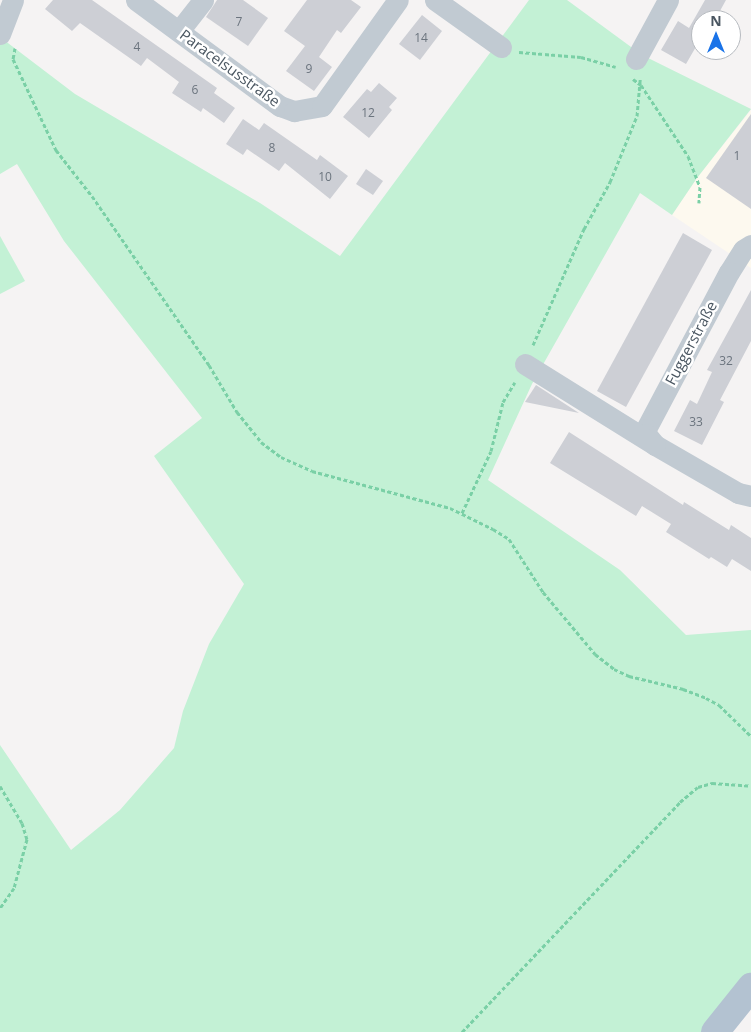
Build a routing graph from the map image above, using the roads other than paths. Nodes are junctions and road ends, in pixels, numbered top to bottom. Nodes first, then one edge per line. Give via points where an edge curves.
1 (13, 0) edge
2 (136, 0) edge
3 (203, 0) edge
4 (398, 0) edge
5 (435, 0) edge
6 (668, 0) edge
7 (179, 31) junction
8 (0, 34) edge
9 (501, 47) road end
10 (628, 68) road end
11 (751, 245) edge
12 (526, 364) road end
13 (654, 445) junction
14 (751, 496) edge
15 (751, 987) edge
16 (715, 1032) edge

1 - 8 street
2 - 7 street, Paracelsusstraße
3 - 7 street
4 - 7 street, Paracelsusstraße via 322,106 308,110 294,111 280,106
5 - 9 street
6 - 10 street
11 - 13 street, Fuggerstraße via 743,250 732,267 648,423 646,434
12 - 13 street
13 - 14 street via 738,493
15 - 16 main road

